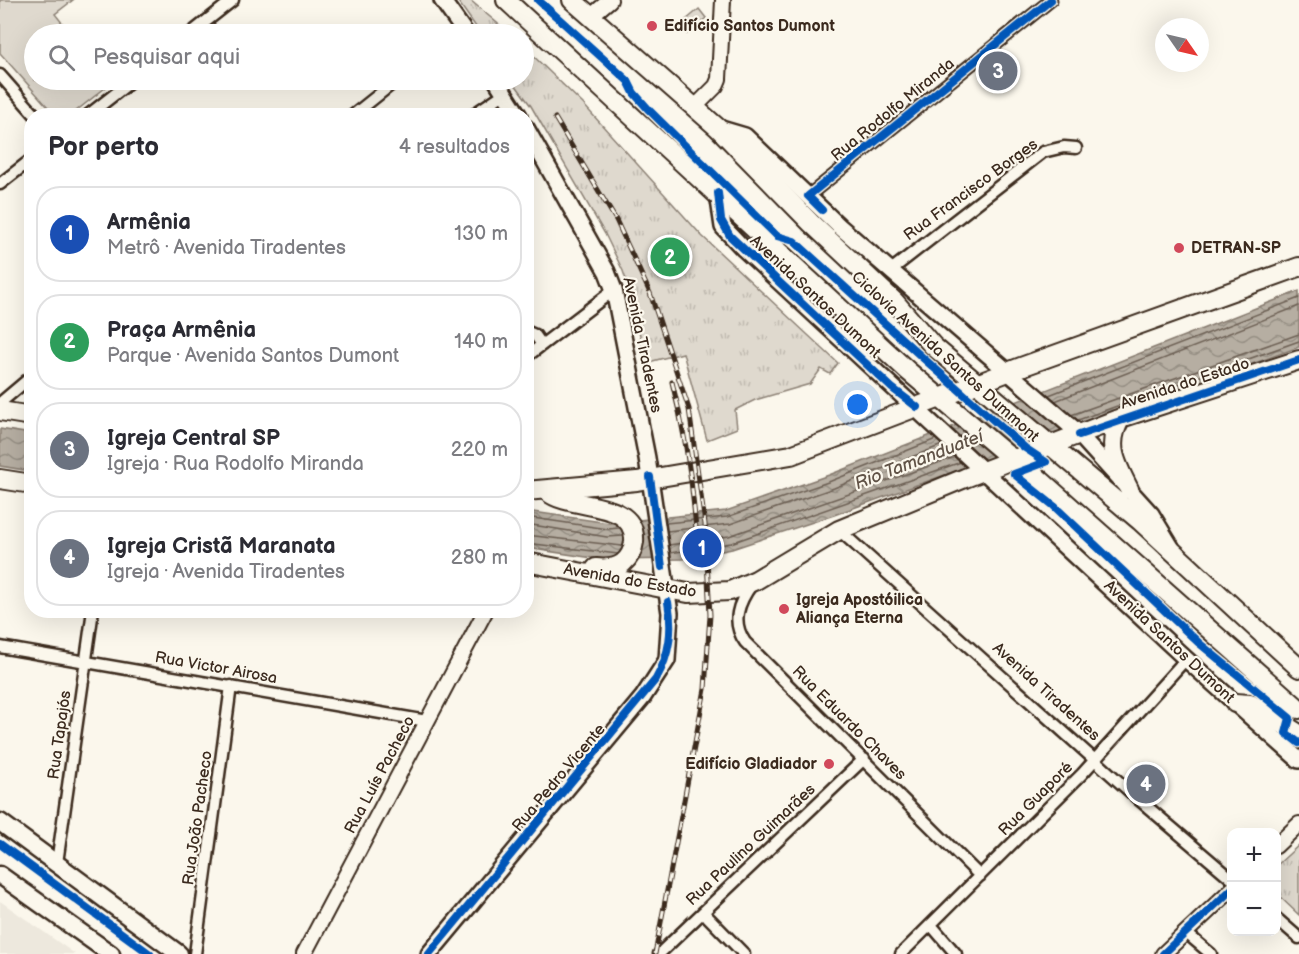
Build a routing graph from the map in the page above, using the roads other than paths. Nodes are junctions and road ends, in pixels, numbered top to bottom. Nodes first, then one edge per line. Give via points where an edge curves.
1 (233, 0) edge
2 (442, 0) edge
3 (505, 0) edge
4 (572, 0) edge
5 (610, 0) edge
6 (723, 0) edge
7 (1051, 0) edge
8 (591, 16) junction
9 (203, 24) edge
10 (456, 24) edge
11 (531, 24) edge
12 (534, 26) edge
13 (0, 75) edge
14 (120, 90) edge
15 (384, 90) edge
16 (503, 90) edge
17 (505, 93) junction
18 (695, 107) junction
19 (29, 108) edge
20 (97, 108) edge
21 (362, 108) edge
22 (483, 108) edge
23 (514, 108) edge
24 (717, 128) junction
25 (534, 142) edge
26 (1076, 148) dead end
27 (24, 165) edge
28 (0, 184) edge
29 (718, 193) junction
30 (808, 196) junction
31 (1299, 267) edge
32 (891, 270) junction
33 (614, 290) junction
34 (534, 335) edge
35 (542, 345) junction
36 (534, 351) edge
37 (1299, 360) edge
38 (1010, 371) junction
39 (24, 383) edge
40 (977, 384) junction
41 (942, 397) junction
42 (0, 403) edge
43 (917, 407) junction
44 (0, 411) edge
45 (24, 415) edge
46 (1121, 418) junction
47 (1077, 432) junction
48 (1050, 442) junction
49 (1009, 457) junction
50 (981, 467) junction
51 (650, 477) junction
52 (0, 479) edge
53 (24, 483) edge
54 (1129, 489) junction
55 (534, 490) edge
56 (547, 491) junction
57 (839, 530) junction
58 (1172, 549) junction
59 (534, 564) edge
60 (574, 571) junction
61 (756, 580) junction
62 (666, 589) junction
63 (92, 618) edge
64 (482, 618) edge
65 (0, 647) edge
66 (1186, 659) junction
67 (85, 661) junction
68 (1299, 668) edge
69 (231, 686) junction
70 (1234, 703) junction
71 (1299, 709) edge
72 (427, 721) junction
73 (1299, 734) edge
74 (864, 759) junction
75 (1095, 760) junction
76 (1299, 760) edge
77 (0, 822) edge
78 (1299, 824) edge
79 (1281, 841) edge
80 (57, 863) junction
81 (0, 874) edge
82 (1227, 875) edge
83 (980, 876) junction
84 (1227, 894) edge
85 (703, 912) junction
86 (1281, 922) edge
87 (931, 925) junction
88 (1185, 932) junction
89 (1299, 938) edge
90 (111, 954) edge
91 (179, 954) edge
92 (195, 954) edge
93 (304, 954) edge
94 (429, 954) edge
95 (659, 954) edge
96 (744, 954) edge
97 (901, 954) edge
98 (956, 954) edge
99 (1163, 954) edge
100 (1211, 954) edge

1 - 9 street
2 - 10 main road
3 - 11 highway, Avenida Santos Dumont
4 - 8 highway
5 - 8 street
6 - 18 street via 719,79
7 - 30 street, Rua Rodolfo Miranda
8 - 18 highway
12 - 29 highway, Avenida Santos Dumont
13 - 19 street
14 - 20 street
15 - 21 street
16 - 17 main road
17 - 22 street
17 - 23 main road
18 - 24 highway
24 - 30 main road via 745,136
24 - 40 highway via 894,301 933,346
25 - 33 main road, Avenida Tiradentes via 608,272
26 - 32 street, Rua Francisco Borges via 1043,152
27 - 28 street
29 - 41 highway, Avenida Santos Dumont via 908,371
29 - 43 main road, Avenida Santos Dumont via 721,220 730,236
30 - 32 main road
31 - 38 highway
32 - 38 main road
33 - 35 street
33 - 51 main road, Avenida Tiradentes
34 - 35 street
35 - 36 street
37 - 46 highway, Avenida do Estado
38 - 40 highway
38 - 47 main road
39 - 42 street
40 - 41 highway
40 - 48 highway
41 - 43 highway
41 - 49 highway, Avenida Santos Dumont
43 - 50 main road, Avenida Santos Dumont
43 - 51 highway via 791,454
44 - 45 highway
46 - 47 highway, Avenida do Estado
46 - 54 highway via 1113,434 1112,451
47 - 48 highway, Avenida do Estado
47 - 54 main road
48 - 49 highway, Avenida do Estado
48 - 58 highway
49 - 50 highway, Avenida do Estado
49 - 71 highway, Avenida Santos Dumont via 1028,469
50 - 57 highway, Avenida do Estado
50 - 66 main road, Avenida Santos Dumont
51 - 56 highway
51 - 62 main road, Avenida Tiradentes
52 - 53 highway
54 - 58 main road via 1159,524
55 - 56 highway
56 - 60 highway via 556,499 612,511 630,525 634,540 627,559 609,569 580,567
57 - 61 highway, Avenida do Estado
57 - 75 street, Avenida Tiradentes
58 - 68 highway
59 - 60 highway, Avenida do Estado
60 - 62 highway, Avenida do Estado
61 - 62 highway, Avenida do Estado via 717,594
61 - 74 street, Rua Eduardo Chaves via 737,615 739,634
62 - 94 main road, Rua Pedro Vicente via 669,648 656,679
63 - 67 street, Rua Tapajós
64 - 72 street, Rua Luís Pacheco
65 - 67 street, Rua Victor Airosa
66 - 70 main road, Avenida Santos Dumont
66 - 75 street, Rua Guaporé
67 - 69 street, Rua Victor Airosa
67 - 80 street, Rua Tapajós
69 - 72 street, Rua Victor Airosa
69 - 92 street, Rua João Pacheco
70 - 73 highway via 1250,704
70 - 76 main road, Avenida Santos Dumont
72 - 93 street, Rua Luís Pacheco
74 - 83 street, Rua Eduardo Chaves
74 - 85 street, Rua Paulino Guimarães
75 - 82 street, Avenida Tiradentes
75 - 83 street, Rua Guaporé
77 - 80 main road
78 - 79 street
80 - 91 main road
81 - 90 main road
83 - 87 street, Rua Guaporé
84 - 88 street
85 - 95 street, Rua Paulino Guimarães
85 - 96 street
86 - 89 street
87 - 97 street, Rua Guaporé
87 - 98 street
88 - 99 street
88 - 100 street

